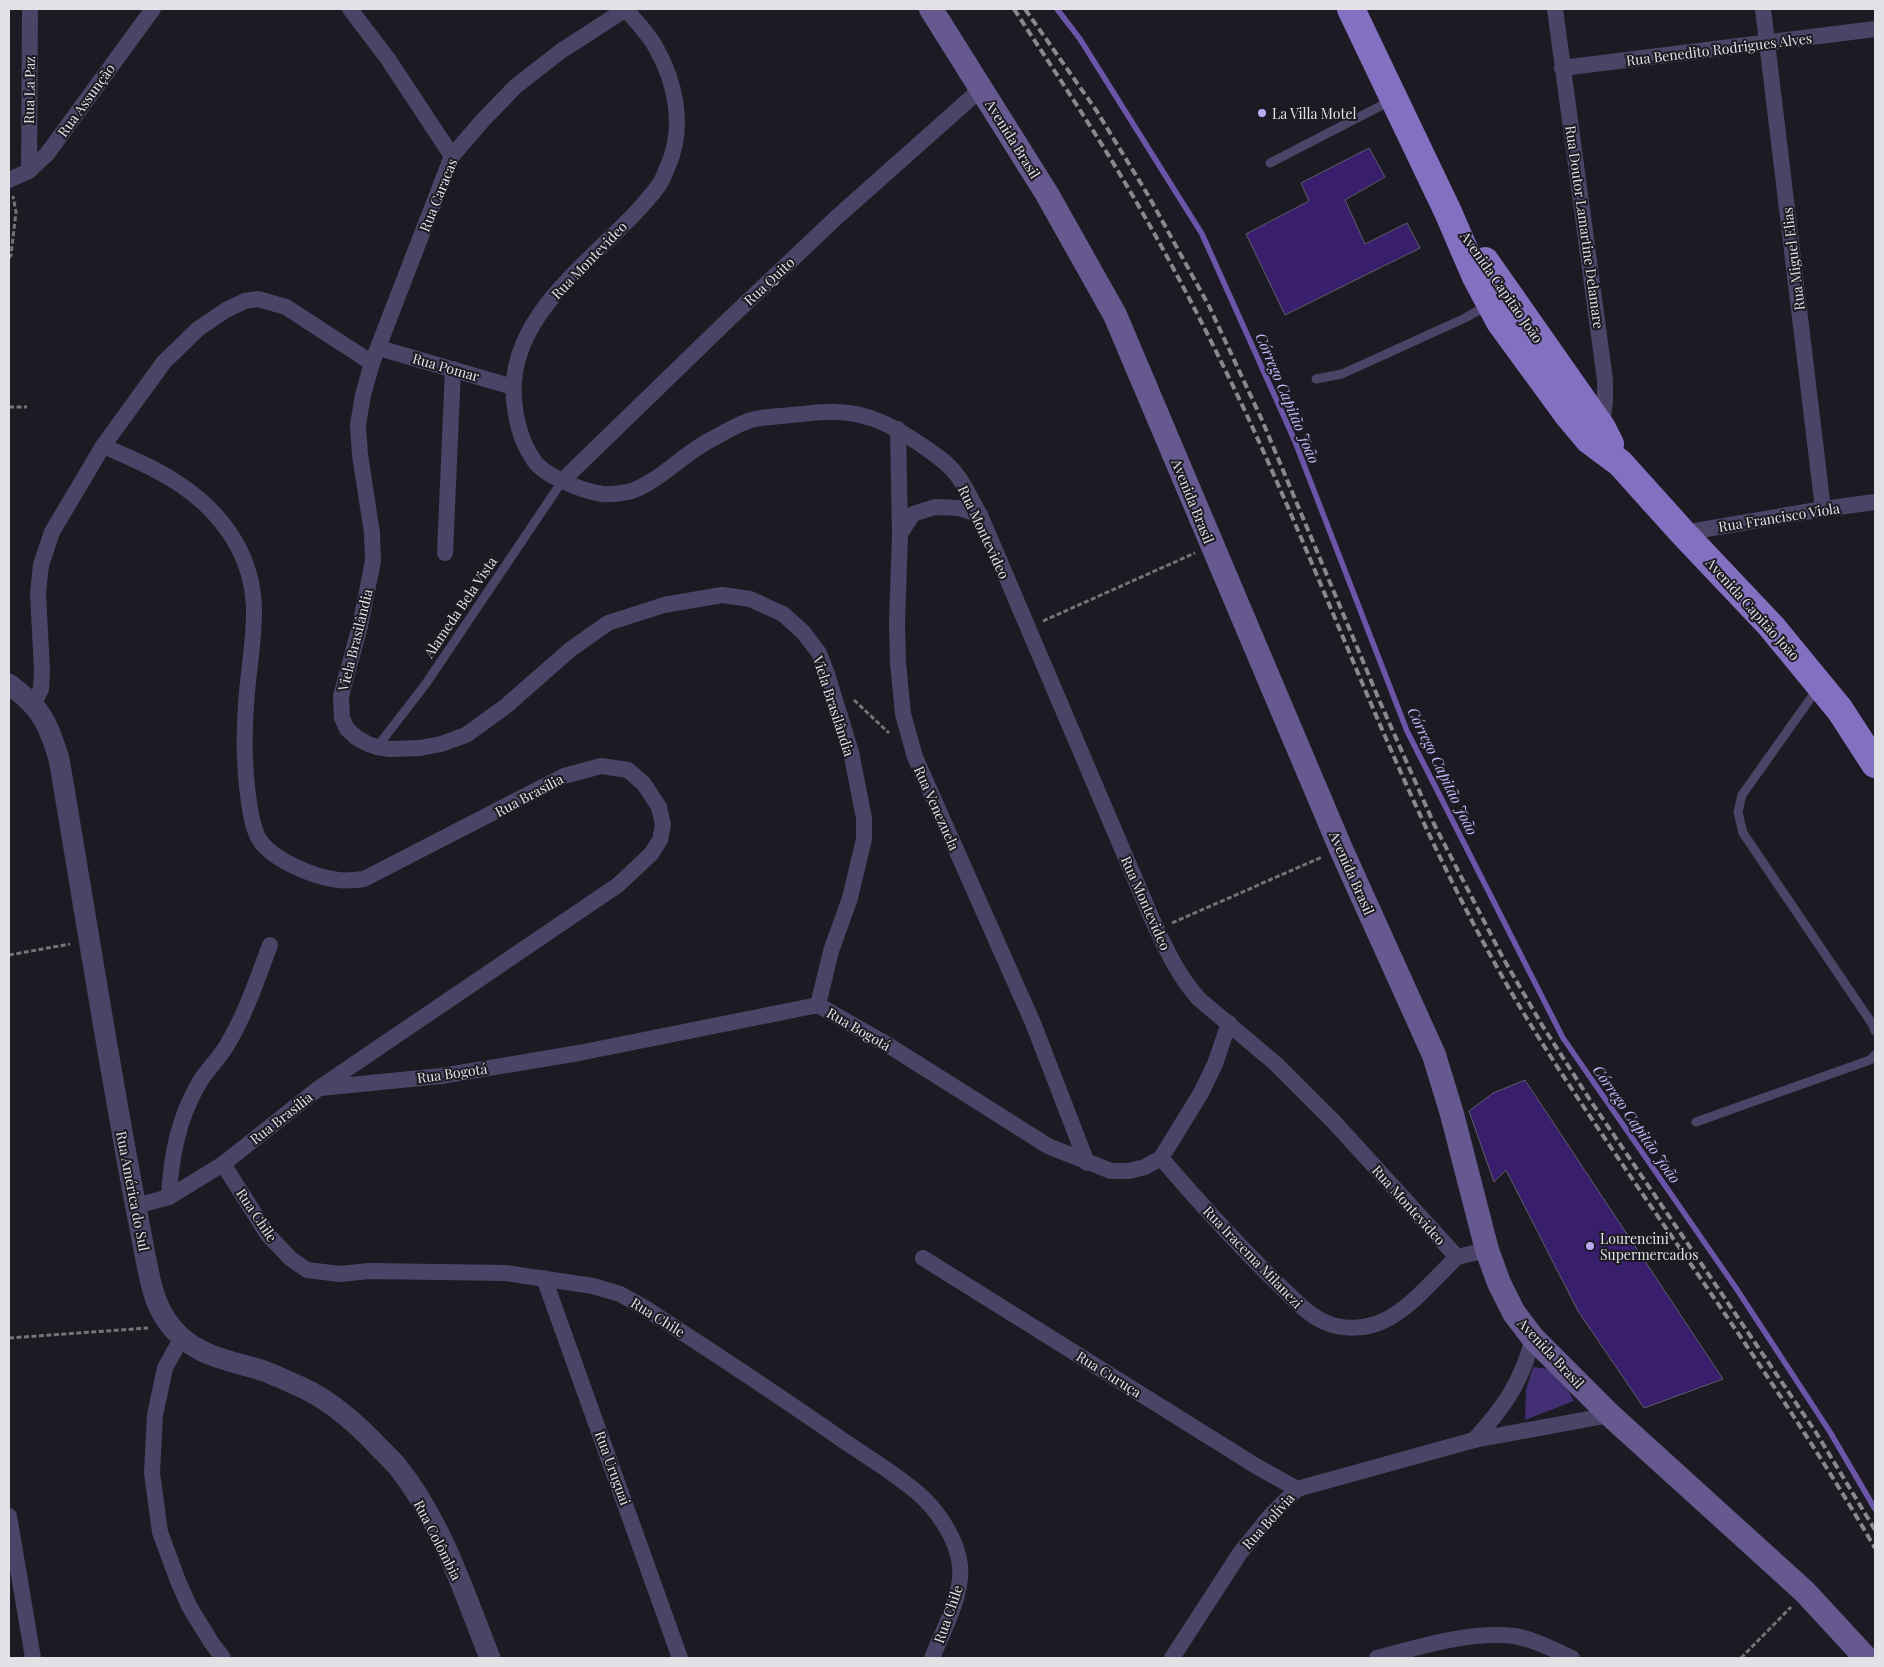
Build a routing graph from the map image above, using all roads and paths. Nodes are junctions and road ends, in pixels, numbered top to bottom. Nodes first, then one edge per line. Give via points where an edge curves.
1 (30, 9) edge
2 (153, 9) edge
3 (350, 9) edge
4 (626, 9) edge
5 (932, 9) edge
6 (1351, 9) edge
7 (1555, 9) edge
8 (1763, 9) edge
9 (1875, 29) edge
10 (1767, 44) junction
11 (1562, 68) junction
12 (981, 89) junction
13 (1394, 99) junction
14 (452, 156) junction
15 (1270, 163) dead end
16 (29, 171) junction
17 (10, 180) edge
18 (1448, 212) junction
19 (9, 258) edge
20 (1490, 303) junction
21 (375, 356) junction
22 (453, 369) junction
23 (1316, 379) dead end
24 (513, 387) junction
25 (9, 407) edge
26 (27, 407) dead end
27 (898, 429) junction
28 (1595, 434) junction
29 (103, 446) junction
30 (563, 480) junction
31 (1875, 502) edge
32 (1823, 509) junction
33 (980, 515) junction
34 (1683, 533) junction
35 (900, 534) junction
36 (1211, 545) junction
37 (445, 553) dead end
38 (1027, 629) junction
39 (9, 684) edge
40 (1819, 686) junction
41 (851, 696) dead end
42 (33, 705) junction
43 (377, 748) junction
44 (915, 758) junction
45 (1875, 764) edge
46 (1341, 849) junction
47 (1157, 929) junction
48 (61, 945) dead end
49 (270, 945) dead end
50 (9, 955) edge
51 (818, 1005) junction
52 (1229, 1024) junction
53 (1875, 1031) edge
54 (1875, 1055) edge
55 (319, 1088) junction
56 (1696, 1122) dead end
57 (1160, 1158) junction
58 (1087, 1163) junction
59 (223, 1164) junction
60 (169, 1197) junction
61 (136, 1206) junction
62 (1487, 1250) junction
63 (1457, 1257) junction
64 (923, 1258) dead end
65 (544, 1278) junction
66 (176, 1332) junction
67 (9, 1338) edge
68 (1533, 1338) junction
69 (1610, 1415) junction
70 (1474, 1440) junction
71 (1297, 1489) junction
72 (9, 1516) edge
73 (1805, 1592) junction
74 (33, 1658) edge
75 (223, 1658) edge
76 (490, 1658) edge
77 (680, 1658) edge
78 (932, 1658) edge
79 (1172, 1658) edge
80 (1377, 1658) edge
81 (1572, 1658) edge
82 (1741, 1658) edge
83 (1866, 1658) edge

1 - 16 street, Rua La Paz
2 - 16 street, Rua Assunção via 47,154
3 - 14 street via 388,59
4 - 14 street, Rua Caracas via 561,51 516,86
4 - 24 street, Rua Montevideo via 655,44 671,80 678,127 672,156 660,184 562,285 533,323 516,367
5 - 12 main road, Avenida Brasil
6 - 13 highway, Avenida Capitão João
7 - 11 street, Rua Doutor Lamartine Delamare
8 - 10 street, Rua Miguel Elias
9 - 10 street, Rua Benedito Rodrigues Alves
10 - 11 street, Rua Benedito Rodrigues Alves
10 - 32 street, Rua Miguel Elias
11 - 28 street, Rua Doutor Lamartine Delamare via 1605,380 1605,400
12 - 30 street, Rua Quito via 837,217
12 - 36 main road, Avenida Brasil via 1047,194 1115,315
13 - 15 lane
13 - 18 highway, Avenida Capitão João
14 - 21 street, Rua Caracas
16 - 17 street, Rua Assunção
17 - 19 path via 16,212
18 - 20 highway, Avenida Capitão João
18 - 28 highway, Avenida Capitão João via 1482,256
20 - 23 lane via 1465,318 1342,374
20 - 28 highway, Avenida Capitão João via 1534,370
21 - 22 street, Rua Pomar
21 - 29 street via 286,307 258,299 246,301 198,329 164,362
21 - 43 street, Viela Brasilândia via 362,396 358,425 373,561 341,708 347,729
22 - 24 street, Rua Pomar
22 - 37 street
24 - 30 street, Rua Montevideo via 515,415 534,462
25 - 26 path
27 - 30 street, Rua Montevideo via 870,418 838,412 752,419 709,440 630,491 605,494 585,490
27 - 33 street, Rua Montevideo via 941,458 957,474
27 - 35 street, Rua Venezuela
28 - 34 highway, Avenida Capitão João
29 - 42 street via 52,532 41,565 38,593 41,689
29 - 55 street, Rua Brasília via 152,467 198,496 238,546 252,587 255,614 246,704 246,777 250,812 259,840 277,857 302,871 339,880 364,879 564,776 600,766 628,770 644,784 658,807 663,825 660,840 651,854 618,885
30 - 43 lane, Alameda Bela Vista via 425,685
31 - 32 street, Rua Francisco Viola
32 - 34 street, Rua Francisco Viola
33 - 35 street via 959,508 935,507 913,514
33 - 38 street, Rua Montevideo
34 - 40 highway, Avenida Capitão João via 1771,626
35 - 44 street, Rua Venezuela via 898,663 903,714
36 - 38 path
36 - 46 main road, Avenida Brasil
38 - 47 street, Rua Montevideo
39 - 42 street, Rua América do Sul
40 - 45 highway, Avenida Capitão João via 1840,710
40 - 53 lane via 1742,794 1738,812 1743,833
41 - 44 path
42 - 61 street, Rua América do Sul via 48,728 59,759
43 - 51 street, Viela Brasilândia via 420,748 466,735 608,623 664,605 722,595 750,598 783,614 819,653 851,752 864,818 864,839 850,898 831,951
44 - 58 street, Rua Venezuela via 1033,1022
46 - 47 path
46 - 62 main road, Avenida Brasil via 1434,1054
47 - 52 street, Rua Montevideo via 1188,987
48 - 50 path
49 - 60 street via 230,1041 200,1081 182,1118 171,1168
51 - 55 street, Rua Bogotá via 579,1053 441,1076
51 - 58 street, Rua Bogotá via 1048,1146
52 - 57 street via 1201,1093
52 - 63 street, Rua Montevideo via 1276,1064 1334,1122
54 - 56 lane via 1870,1060
55 - 59 street, Rua Brasília
57 - 58 street, Rua Bogotá via 1129,1171 1111,1171
57 - 63 street, Rua Iracema Milanezi via 1246,1253 1307,1311 1328,1323 1348,1327 1382,1322 1399,1312
59 - 60 street, Rua Brasília
59 - 65 street, Rua Chile via 268,1236 307,1270 340,1274 369,1271 506,1273
60 - 61 street, Rua Brasília
61 - 66 street, Rua América do Sul via 157,1302
62 - 63 street, Rua Montevideo
62 - 68 main road, Avenida Brasil via 1514,1313
64 - 71 street, Rua Curuça
65 - 77 street, Rua Uruguai
65 - 78 street, Rua Chile via 593,1286 620,1294 646,1308 798,1408 920,1495 943,1522 957,1550 960,1565 960,1583 955,1600
66 - 67 path
66 - 75 street via 155,1415 152,1473 160,1532 189,1606
66 - 76 street, Rua Colômbia via 198,1350 306,1389 334,1406 397,1466 426,1510 452,1563
68 - 69 main road, Avenida Brasil
68 - 70 street via 1520,1378 1509,1399
69 - 70 street, Rua Bolívia
69 - 73 main road, Avenida Brasil
70 - 71 street, Rua Bolívia
71 - 79 street, Rua Bolívia via 1240,1553
72 - 74 street
73 - 82 path
73 - 83 main road, Avenida Brasil
80 - 81 street via 1469,1637 1515,1636

